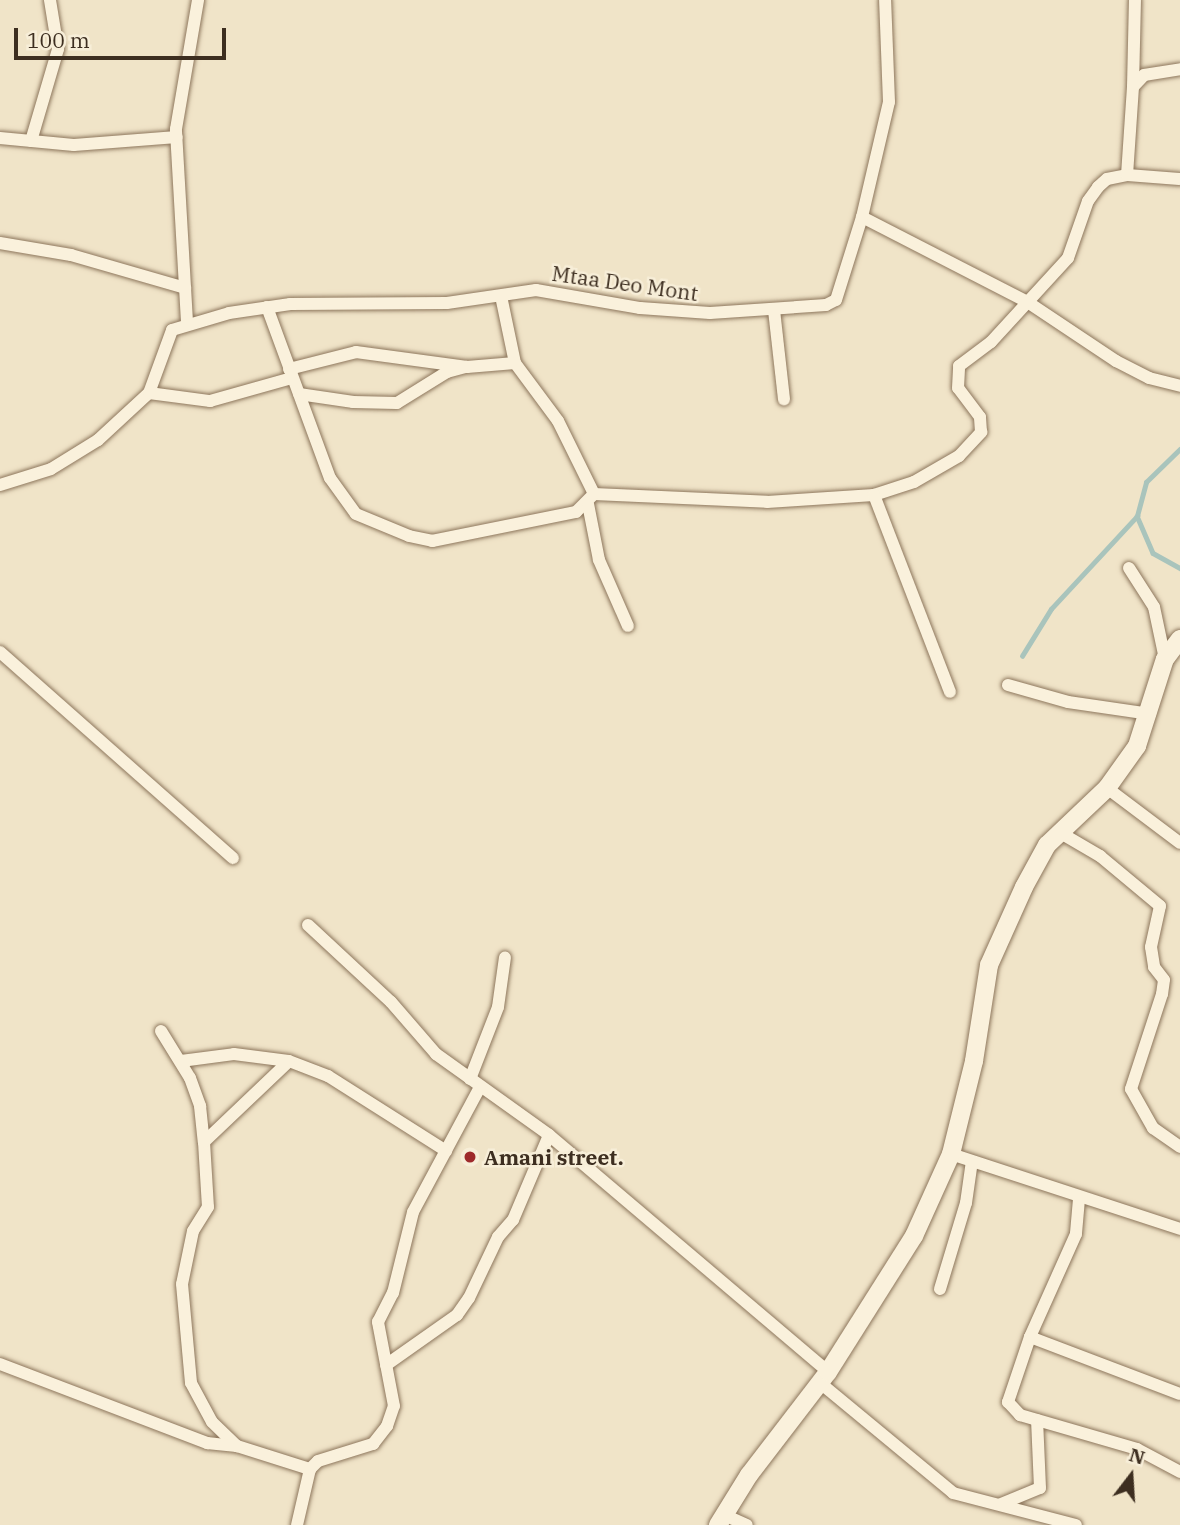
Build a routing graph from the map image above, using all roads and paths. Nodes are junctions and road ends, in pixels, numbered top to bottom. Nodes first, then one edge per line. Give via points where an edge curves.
1 (50, 0) edge
2 (198, 0) edge
3 (886, 0) edge
4 (1135, 0) edge
5 (1180, 69) edge
6 (1133, 87) junction
7 (177, 137) junction
8 (0, 138) edge
9 (31, 141) junction
10 (1127, 175) junction
11 (1180, 179) edge
12 (862, 217) junction
13 (0, 243) edge
14 (185, 288) junction
15 (501, 296) junction
16 (1029, 303) junction
17 (267, 307) junction
18 (774, 310) junction
19 (187, 322) junction
20 (515, 363) junction
21 (467, 367) junction
22 (291, 374) junction
23 (1180, 386) edge
24 (149, 393) junction
25 (299, 394) junction
26 (784, 399) dead end
27 (0, 485) edge
28 (873, 495) junction
29 (591, 499) junction
30 (1129, 568) dead end
31 (628, 626) dead end
32 (1180, 639) edge
33 (0, 652) edge
34 (1165, 659) junction
35 (1008, 685) dead end
36 (950, 692) dead end
37 (1150, 714) junction
38 (1107, 788) junction
39 (1059, 832) junction
40 (1180, 842) edge
41 (233, 858) dead end
42 (308, 925) dead end
43 (505, 957) dead end
44 (161, 1031) dead end
45 (181, 1061) junction
46 (289, 1061) junction
47 (475, 1083) junction
48 (549, 1135) junction
49 (204, 1142) junction
50 (1180, 1147) edge
51 (446, 1151) junction
52 (951, 1154) junction
53 (972, 1161) junction
54 (1079, 1199) junction
55 (1180, 1229) edge
56 (940, 1289) dead end
57 (1030, 1337) junction
58 (0, 1364) edge
59 (386, 1365) junction
60 (824, 1377) junction
61 (1180, 1394) edge
62 (1037, 1420) junction
63 (237, 1446) junction
64 (310, 1469) junction
65 (1180, 1472) edge
66 (999, 1505) junction
67 (720, 1520) edge
68 (298, 1525) edge
69 (747, 1525) edge
70 (1076, 1525) edge

1 - 9 street via 58,49
2 - 7 street via 180,91
3 - 12 street, Mtaa Deo Mont via 889,102
4 - 6 street
5 - 6 street via 1144,75
6 - 10 street
7 - 9 street via 74,145
7 - 14 street
8 - 9 street
10 - 11 street
10 - 16 street via 1107,179 1098,187 1088,201 1068,258
12 - 16 street
12 - 18 street, Mtaa Deo Mont via 836,300
13 - 14 street via 71,255
14 - 19 street
15 - 17 street, Mtaa Deo Mont via 447,303
15 - 18 street, Mtaa Deo Mont via 536,290 640,308 710,313
15 - 20 street
16 - 23 street via 1116,362
16 - 28 street via 958,366 958,388 980,417 981,432 959,456 914,482
17 - 19 street, Mtaa Deo Mont
17 - 22 street
18 - 26 street
19 - 24 street via 166,339
20 - 21 street
20 - 29 street via 558,421
21 - 22 street via 356,352
21 - 25 street via 447,372 397,402 353,402
22 - 24 street via 210,401
22 - 25 street
24 - 27 street via 98,440 51,469
25 - 29 street via 330,478 356,514 372,523 432,541 576,512
28 - 29 street via 767,502
28 - 36 street
29 - 31 street via 599,560
30 - 34 street via 1154,607
32 - 34 street
33 - 41 street
34 - 37 street
35 - 37 street via 1081,705
37 - 38 street via 1137,746
38 - 39 street
38 - 40 street
39 - 50 street via 1100,856 1160,906 1151,947 1154,967 1164,981 1162,994 1131,1089 1153,1128
39 - 52 street via 1024,887 989,965 974,1061
42 - 47 street via 391,1002 436,1054
43 - 47 street via 498,1007
44 - 45 street
45 - 46 street via 233,1054
45 - 49 street via 200,1106
46 - 49 street
46 - 51 street via 328,1076
47 - 48 street
47 - 51 street
48 - 59 street via 513,1220 498,1237 457,1315
48 - 60 street
49 - 63 street via 208,1207 192,1231 182,1284 186,1358 191,1384 212,1422
51 - 59 street via 413,1212 393,1293 378,1322
52 - 53 street
52 - 60 street via 914,1236
53 - 54 street
53 - 56 street via 966,1203
54 - 55 street
54 - 57 street via 1076,1234
57 - 61 street
57 - 62 street via 1008,1402 1020,1415
58 - 63 street via 207,1443
59 - 64 street via 394,1406 381,1439 318,1461
60 - 66 street via 939,1484 971,1499
60 - 67 street
62 - 65 street via 1137,1448
62 - 66 street via 1040,1488
63 - 64 street
64 - 68 street
66 - 70 street
67 - 69 street

